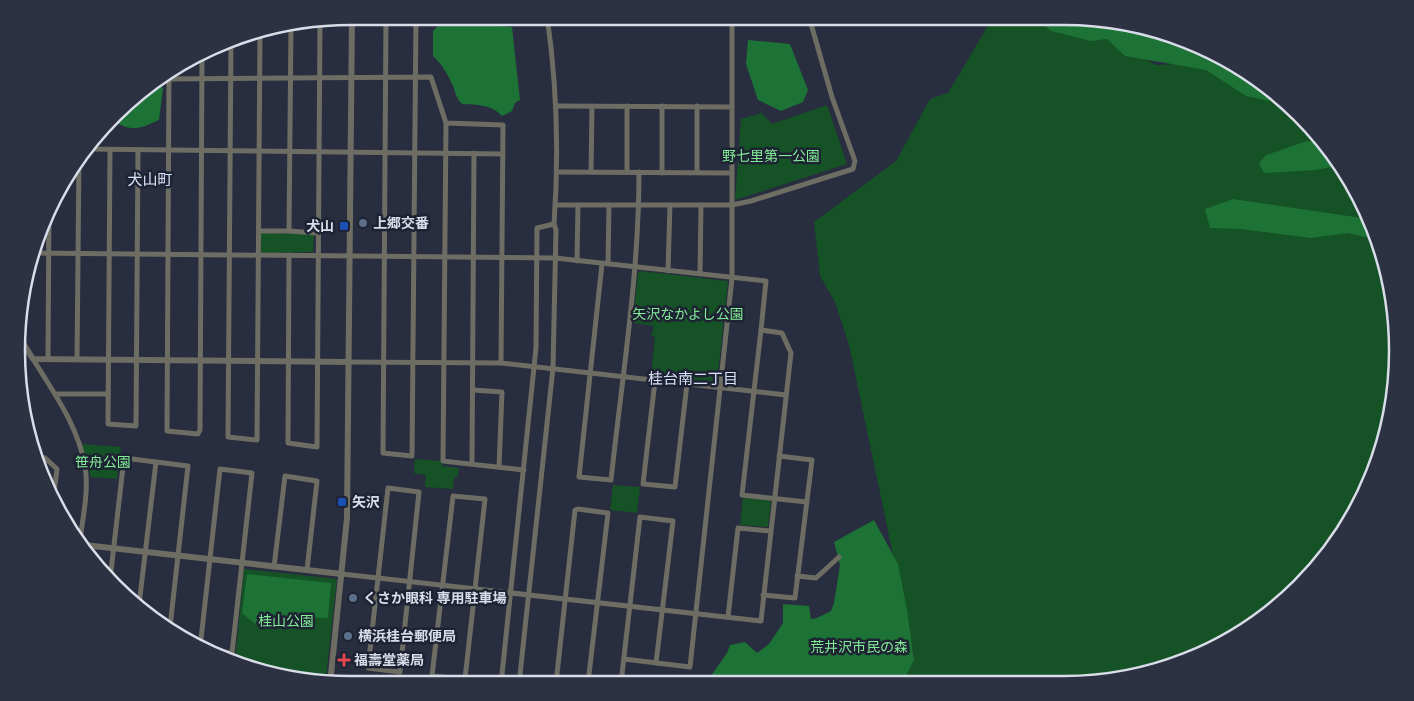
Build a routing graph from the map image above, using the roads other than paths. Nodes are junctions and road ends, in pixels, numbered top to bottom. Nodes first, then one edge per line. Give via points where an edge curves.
1 (352, 25) edge
2 (386, 25) edge
3 (416, 25) edge
4 (547, 25) edge
5 (732, 25) edge
6 (811, 25) edge
7 (320, 27) edge
8 (291, 30) edge
9 (260, 38) edge
10 (231, 48) edge
11 (202, 62) edge
12 (176, 77) edge
13 (351, 77) junction
14 (386, 77) junction
15 (415, 77) junction
16 (259, 78) junction
17 (291, 78) junction
18 (319, 78) junction
19 (202, 79) junction
20 (231, 79) junction
21 (169, 81) edge
22 (556, 106) junction
23 (592, 106) junction
24 (627, 106) junction
25 (662, 106) junction
26 (697, 106) junction
27 (732, 107) junction
28 (446, 123) junction
29 (94, 149) edge
30 (110, 150) junction
31 (138, 150) junction
32 (169, 150) junction
33 (201, 151) junction
34 (230, 151) junction
35 (260, 151) junction
36 (351, 151) junction
37 (290, 152) junction
38 (319, 152) junction
39 (385, 152) junction
40 (415, 152) junction
41 (445, 152) junction
42 (474, 153) junction
43 (503, 154) junction
44 (79, 172) edge
45 (557, 172) junction
46 (592, 172) junction
47 (627, 172) junction
48 (639, 172) junction
49 (662, 172) junction
50 (697, 172) junction
51 (732, 173) junction
52 (556, 205) junction
53 (578, 205) junction
54 (609, 205) junction
55 (639, 205) junction
56 (670, 205) junction
57 (701, 205) junction
58 (732, 205) junction
59 (554, 224) junction
60 (49, 228) edge
61 (259, 231) junction
62 (289, 231) junction
63 (317, 233) junction
64 (40, 253) edge
65 (49, 253) junction
66 (78, 253) junction
67 (109, 254) junction
68 (138, 254) junction
69 (168, 254) junction
70 (201, 255) junction
71 (229, 255) junction
72 (258, 255) junction
73 (289, 255) junction
74 (318, 255) junction
75 (350, 256) junction
76 (384, 256) junction
77 (414, 256) junction
78 (445, 256) junction
79 (473, 256) junction
80 (502, 257) junction
81 (538, 258) junction
82 (555, 258) junction
83 (577, 261) junction
84 (605, 264) junction
85 (634, 267) junction
86 (668, 271) junction
87 (700, 274) junction
88 (732, 278) junction
89 (760, 330) junction
90 (25, 347) edge
91 (32, 359) junction
92 (48, 359) junction
93 (77, 359) junction
94 (108, 360) junction
95 (137, 360) junction
96 (167, 360) junction
97 (200, 360) junction
98 (228, 361) junction
99 (258, 361) junction
100 (289, 361) junction
101 (317, 361) junction
102 (349, 362) junction
103 (383, 362) junction
104 (413, 362) junction
105 (444, 362) junction
106 (472, 362) junction
107 (501, 363) junction
108 (534, 367) junction
109 (553, 368) junction
110 (591, 373) junction
111 (623, 376) junction
112 (655, 381) junction
113 (687, 384) junction
114 (720, 388) junction
115 (473, 390) junction
116 (753, 391) junction
117 (55, 394) junction
118 (108, 394) junction
119 (786, 394) junction
120 (779, 456) junction
121 (43, 458) edge
122 (156, 462) junction
123 (472, 464) junction
124 (499, 467) junction
125 (524, 470) junction
126 (55, 485) edge
127 (774, 499) junction
128 (807, 502) junction
129 (770, 531) junction
130 (81, 532) edge
131 (90, 546) edge
132 (113, 548) junction
133 (146, 552) junction
134 (177, 556) junction
135 (839, 558) dead end
136 (210, 559) junction
137 (242, 563) junction
138 (274, 567) junction
139 (307, 570) junction
140 (111, 571) edge
141 (342, 574) junction
142 (797, 576) junction
143 (378, 578) junction
144 (410, 582) junction
145 (443, 586) junction
146 (475, 589) junction
147 (511, 593) junction
148 (763, 595) junction
149 (529, 596) junction
150 (140, 598) edge
151 (565, 600) junction
152 (597, 603) junction
153 (630, 607) junction
154 (662, 610) junction
155 (695, 614) junction
156 (728, 617) junction
157 (170, 621) edge
158 (202, 639) edge
159 (231, 653) edge
160 (624, 659) junction
161 (656, 663) junction
162 (331, 675) edge
163 (432, 676) edge
164 (465, 676) edge
165 (502, 676) edge
166 (520, 676) edge
167 (557, 676) edge
168 (589, 676) edge
169 (622, 676) edge

1 - 13 street
2 - 14 street
3 - 15 street
4 - 22 street
5 - 27 street
6 - 58 street via 854,161 852,169
7 - 18 street
8 - 17 street
9 - 16 street
10 - 20 street
11 - 19 street
12 - 19 street
13 - 14 street
13 - 18 street
13 - 36 street
14 - 15 street
14 - 39 street
15 - 28 street via 431,77
15 - 40 street
16 - 17 street
16 - 20 street
16 - 35 street
17 - 18 street
17 - 37 street
18 - 38 street
19 - 20 street
19 - 33 street
20 - 34 street
21 - 32 street
22 - 23 street
22 - 45 street
23 - 24 street
23 - 46 street
24 - 25 street
24 - 47 street
25 - 26 street
25 - 49 street
26 - 27 street
26 - 50 street
27 - 51 street
28 - 41 street
28 - 43 street via 503,125
29 - 30 street
30 - 31 street
30 - 67 street
31 - 32 street
31 - 68 street
32 - 33 street
32 - 69 street
33 - 34 street
33 - 70 street
34 - 35 street
34 - 71 street
35 - 37 street
35 - 61 street
36 - 38 street
36 - 39 street
36 - 75 street
37 - 38 street
37 - 62 street
38 - 63 street
39 - 40 street
39 - 76 street
40 - 41 street
40 - 77 street
41 - 42 street
41 - 78 street
42 - 43 street
42 - 79 street
43 - 80 street
44 - 66 street
45 - 46 street
45 - 52 street
46 - 47 street
47 - 48 street
48 - 49 street
48 - 55 street
49 - 50 street
50 - 51 street
51 - 58 street
52 - 53 street
52 - 59 street
53 - 54 street
53 - 83 street
54 - 55 street
54 - 84 street
55 - 56 street
55 - 85 street
56 - 57 street
56 - 86 street
57 - 58 street
57 - 87 street
58 - 88 street
59 - 81 street via 537,228
59 - 82 street
60 - 65 street
61 - 62 street
61 - 72 street
62 - 63 street
63 - 74 street
64 - 65 street
65 - 66 street
65 - 92 street
66 - 67 street
66 - 93 street
67 - 68 street
67 - 94 street
68 - 69 street
68 - 95 street
69 - 70 street
69 - 96 street
70 - 71 street
70 - 97 street
71 - 72 street
71 - 98 street
72 - 73 street
72 - 99 street
73 - 74 street
73 - 100 street
74 - 75 street
74 - 101 street
75 - 76 street
75 - 102 street
76 - 77 street
76 - 103 street
77 - 78 street
77 - 104 street
78 - 79 street
78 - 105 street
79 - 80 street
79 - 106 street
80 - 81 street
80 - 107 street
81 - 82 street
81 - 108 street
82 - 83 street
82 - 109 street
83 - 84 street
84 - 85 street
84 - 110 street
85 - 86 street
85 - 111 street
86 - 87 street
87 - 88 street
88 - 89 street via 766,282
88 - 114 street
89 - 116 street
89 - 119 street via 782,333 791,353
90 - 91 street
91 - 92 street
91 - 117 street
92 - 93 street
93 - 94 street
94 - 95 street
94 - 118 street
95 - 96 street
95 - 118 street via 136,426 108,424
96 - 97 street
96 - 97 street via 167,431 198,434
97 - 98 street
98 - 99 street
98 - 99 street via 228,437 257,440
99 - 100 street
100 - 101 street
100 - 101 street via 288,443 316,447
101 - 102 street
102 - 103 street
102 - 141 street via 348,518
103 - 104 street
103 - 104 street via 383,454 412,456
104 - 105 street
105 - 106 street
105 - 123 street via 443,461
106 - 107 street
106 - 115 street
107 - 108 street
108 - 109 street
108 - 125 street
109 - 110 street
109 - 149 street
110 - 111 street
110 - 111 street via 579,477 611,480
111 - 112 street
112 - 113 street
112 - 113 street via 643,484 675,487
113 - 114 street
114 - 116 street
114 - 155 street
115 - 123 street
115 - 124 street via 502,392
116 - 119 street
116 - 127 street via 742,494
117 - 118 street
117 - 130 street via 77,436 85,467
119 - 120 street
120 - 127 street
120 - 128 street via 812,460
121 - 126 street via 57,469
122 - 132 street via 124,458
122 - 133 street
122 - 134 street via 188,466
123 - 124 street
124 - 125 street
125 - 147 street
127 - 128 street
127 - 129 street
128 - 142 street
129 - 148 street
129 - 156 street via 738,528
131 - 132 street
132 - 133 street
132 - 140 street
133 - 134 street
133 - 150 street
134 - 136 street
134 - 157 street
135 - 142 street via 816,578
136 - 137 street
136 - 137 street via 220,469 252,473
136 - 158 street
137 - 138 street
137 - 159 street
138 - 139 street
138 - 139 street via 285,476 317,481
139 - 141 street
141 - 143 street
141 - 162 street
142 - 148 street via 795,598
143 - 144 street
143 - 144 street via 388,488 419,492
143 - 144 street via 368,668 397,672 400,672
144 - 145 street
145 - 146 street
145 - 146 street via 453,496 485,500
145 - 163 street
146 - 147 street
146 - 164 street
147 - 149 street
147 - 165 street
148 - 156 street via 760,621
149 - 151 street
149 - 166 street
151 - 152 street
151 - 152 street via 575,510 578,509 608,513
151 - 167 street
152 - 153 street
152 - 168 street
153 - 154 street
153 - 154 street via 640,517 672,521
153 - 160 street
154 - 155 street
154 - 161 street
155 - 156 street
155 - 161 street via 690,667
160 - 161 street
160 - 169 street

